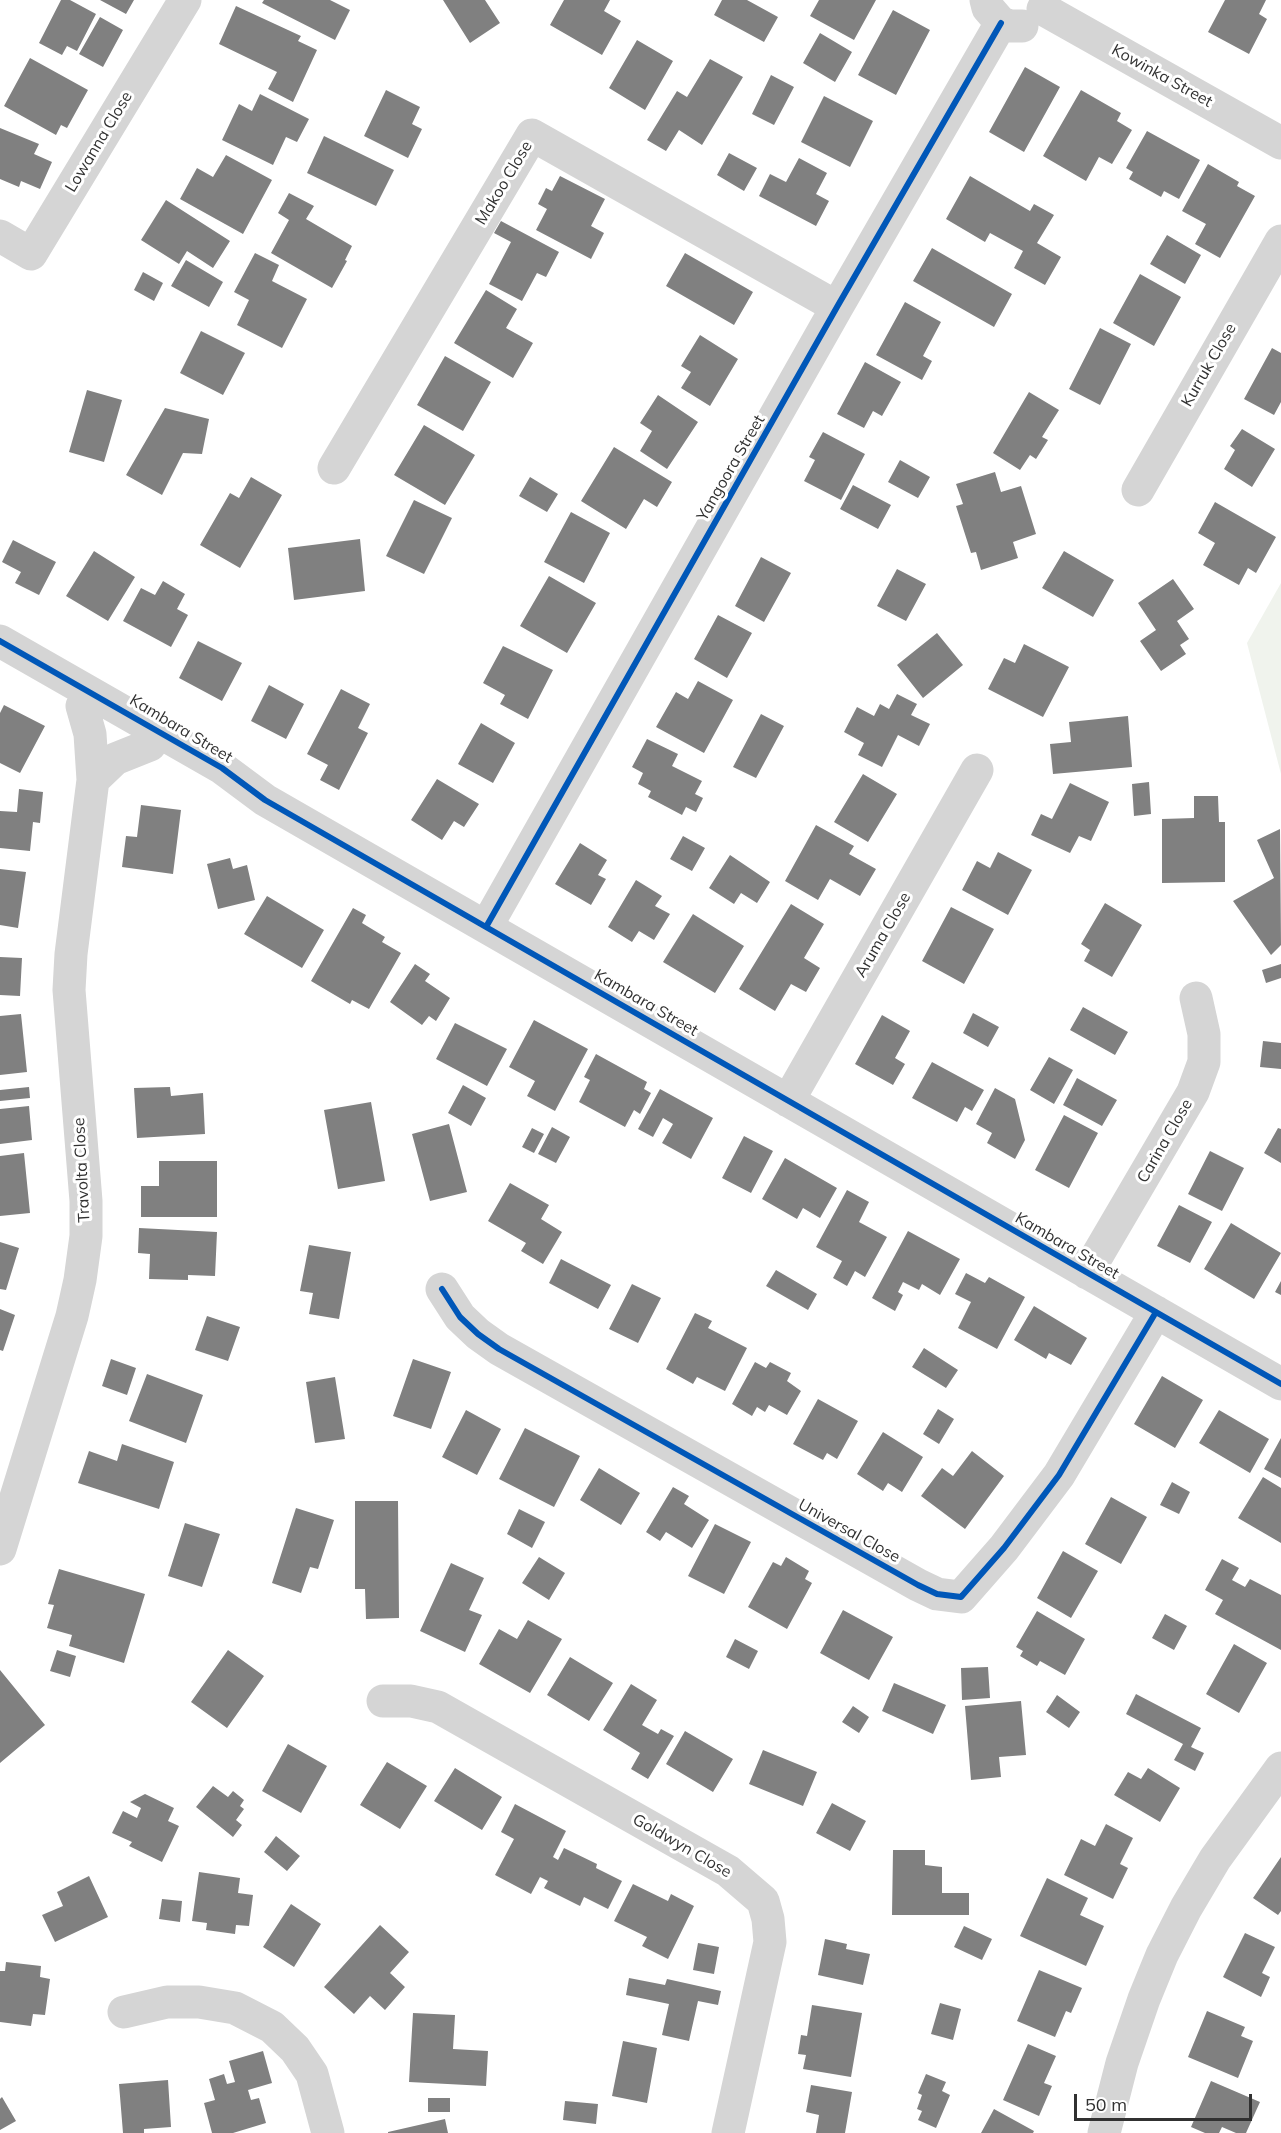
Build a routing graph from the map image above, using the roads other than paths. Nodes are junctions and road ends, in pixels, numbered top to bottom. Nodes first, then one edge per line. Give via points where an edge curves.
1 (185, 0) edge
2 (1045, 5) edge
3 (994, 11) edge
4 (1281, 143) edge
5 (0, 236) edge
6 (1281, 241) edge
7 (837, 307) junction
8 (334, 468) dead end
9 (1138, 490) dead end
10 (0, 641) edge
11 (0, 658) edge
12 (82, 706) junction
13 (150, 744) junction
14 (977, 770) dead end
15 (93, 780) junction
16 (265, 800) junction
17 (486, 927) junction
18 (1196, 998) dead end
19 (788, 1101) junction
20 (1087, 1273) junction
21 (442, 1289) dead end
22 (1156, 1312) junction
23 (1281, 1384) edge
24 (0, 1549) edge
25 (383, 1701) dead end
26 (1281, 1768) edge
27 (124, 2012) dead end
28 (328, 2133) edge
29 (729, 2133) edge
30 (1104, 2133) edge

1 - 5 street, Lowanna Close via 31,254
2 - 3 street via 1038,17 1021,26 1010,26
2 - 4 street, Kowinka Street
3 - 7 street, Yangoora Street
6 - 9 street, Kurruk Close
7 - 8 street, Makoo Close via 532,135
7 - 17 street, Yangoora Street
10 - 16 street, Kambara Street via 222,768
11 - 12 street, Kambara Street
12 - 13 street, Kambara Street
12 - 15 street, Travolta Close via 90,734
13 - 15 street via 115,759
13 - 16 street, Kambara Street via 213,781
14 - 19 street, Aruma Close
15 - 24 street, Travolta Close via 69,990 86,1201 83,1258 72,1316
16 - 17 street, Kambara Street
17 - 19 street, Kambara Street
18 - 20 street, Carina Close via 1204,1034 1204,1062 1193,1092
19 - 20 street, Kambara Street
20 - 22 street, Kambara Street
21 - 22 street, Universal Close via 460,1317 499,1348 918,1585 937,1594 961,1597 1019,1530 1059,1475
22 - 23 street, Kambara Street
25 - 29 street, Goldwyn Close via 411,1701 438,1707 728,1871 763,1901 770,1942
26 - 30 street via 1215,1859 1162,1955 1122,2063
27 - 28 street via 167,2002 200,2002 235,2008 272,2027 295,2049 312,2074

